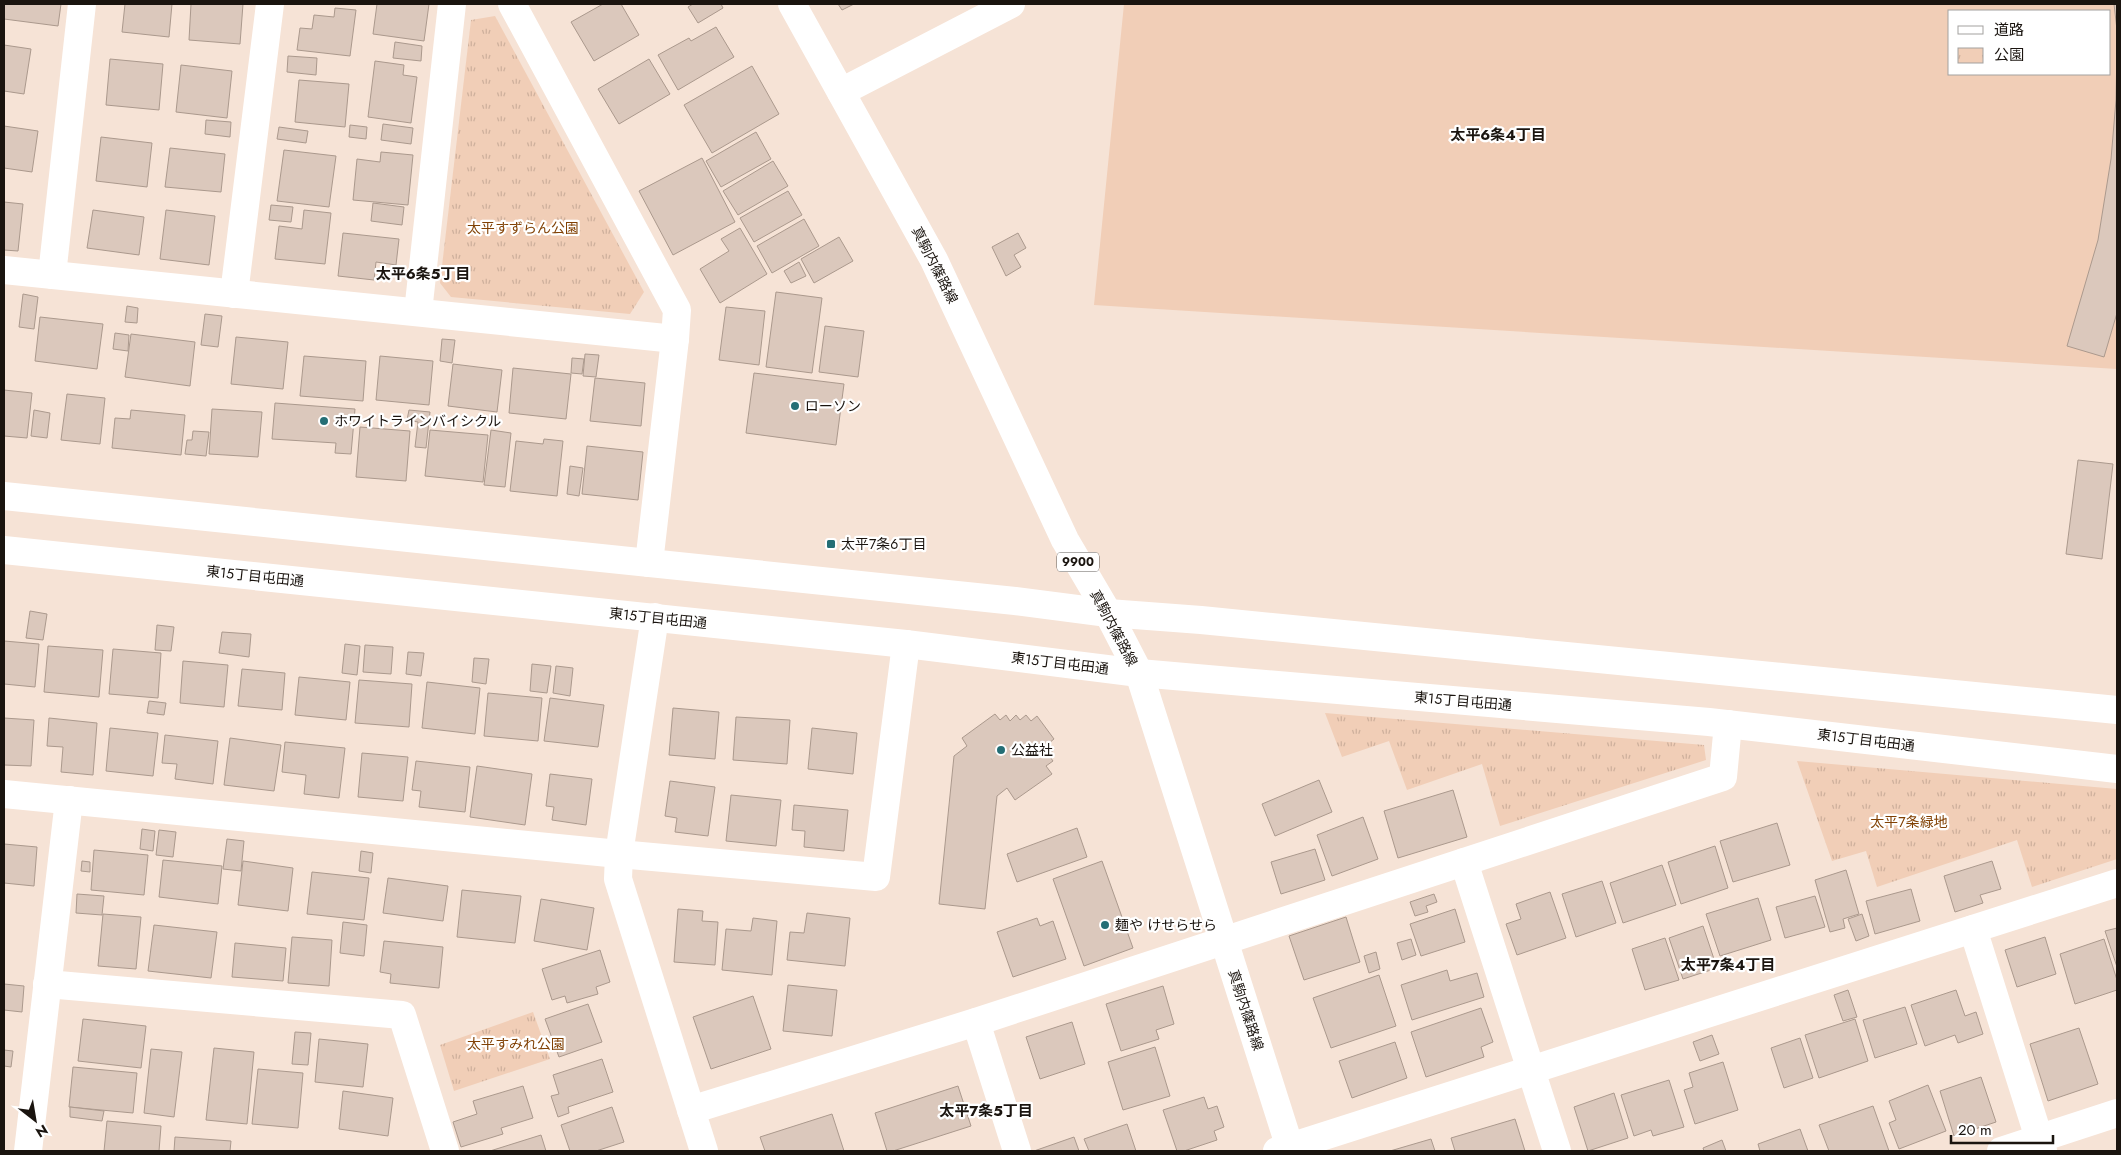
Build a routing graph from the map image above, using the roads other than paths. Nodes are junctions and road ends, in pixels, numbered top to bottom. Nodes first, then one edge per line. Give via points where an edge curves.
1 (82, 4) edge
2 (270, 4) edge
3 (452, 4) edge
4 (512, 4) edge
5 (792, 4) edge
6 (1011, 4) edge
7 (841, 92) junction
8 (4, 270) edge
9 (52, 275) junction
10 (234, 294) junction
11 (418, 312) junction
12 (675, 339) junction
13 (4, 496) edge
14 (4, 550) edge
15 (649, 563) junction
16 (1108, 613) junction
17 (655, 617) junction
18 (906, 644) junction
19 (1139, 673) junction
20 (2117, 710) edge
21 (1728, 724) junction
22 (2117, 769) edge
23 (4, 794) edge
24 (69, 800) junction
25 (619, 854) junction
26 (1464, 862) junction
27 (2117, 883) edge
28 (1973, 929) junction
29 (1224, 940) junction
30 (47, 984) junction
31 (976, 1022) junction
32 (1531, 1070) junction
33 (691, 1110) junction
34 (2117, 1113) edge
35 (2042, 1145) edge
36 (1286, 1150) edge
37 (28, 1151) edge
38 (445, 1151) edge
39 (704, 1151) edge
40 (1017, 1151) edge
41 (1557, 1151) edge
42 (2001, 1151) edge

1 - 9 street
2 - 10 street
3 - 11 street
4 - 12 street via 677,310
5 - 7 street, 真駒内篠路線 / 9900
6 - 7 street
7 - 16 street, 真駒内篠路線 / 9900 via 934,260 1065,540
8 - 9 street
9 - 10 street
10 - 11 street
11 - 12 street
12 - 15 street
13 - 15 street
14 - 17 street, 東15丁目屯田通
15 - 16 street
16 - 19 street, 真駒内篠路線 / 9900
16 - 20 street
17 - 18 street, 東15丁目屯田通
17 - 25 street
18 - 19 street, 東15丁目屯田通
18 - 25 street via 876,877
19 - 21 street, 東15丁目屯田通
19 - 29 street, 真駒内篠路線 / 9900
21 - 22 street, 東15丁目屯田通
21 - 26 street via 1723,777
23 - 24 street
24 - 25 street
24 - 30 street
25 - 33 street via 618,879
26 - 29 street
26 - 32 street
27 - 28 street
28 - 32 street
28 - 35 street
29 - 31 street
29 - 36 street, 真駒内篠路線 / 9900
30 - 37 street
30 - 38 street via 402,1015
31 - 33 street
31 - 40 street
32 - 36 street
32 - 41 street
33 - 39 street
34 - 35 street
35 - 42 street

